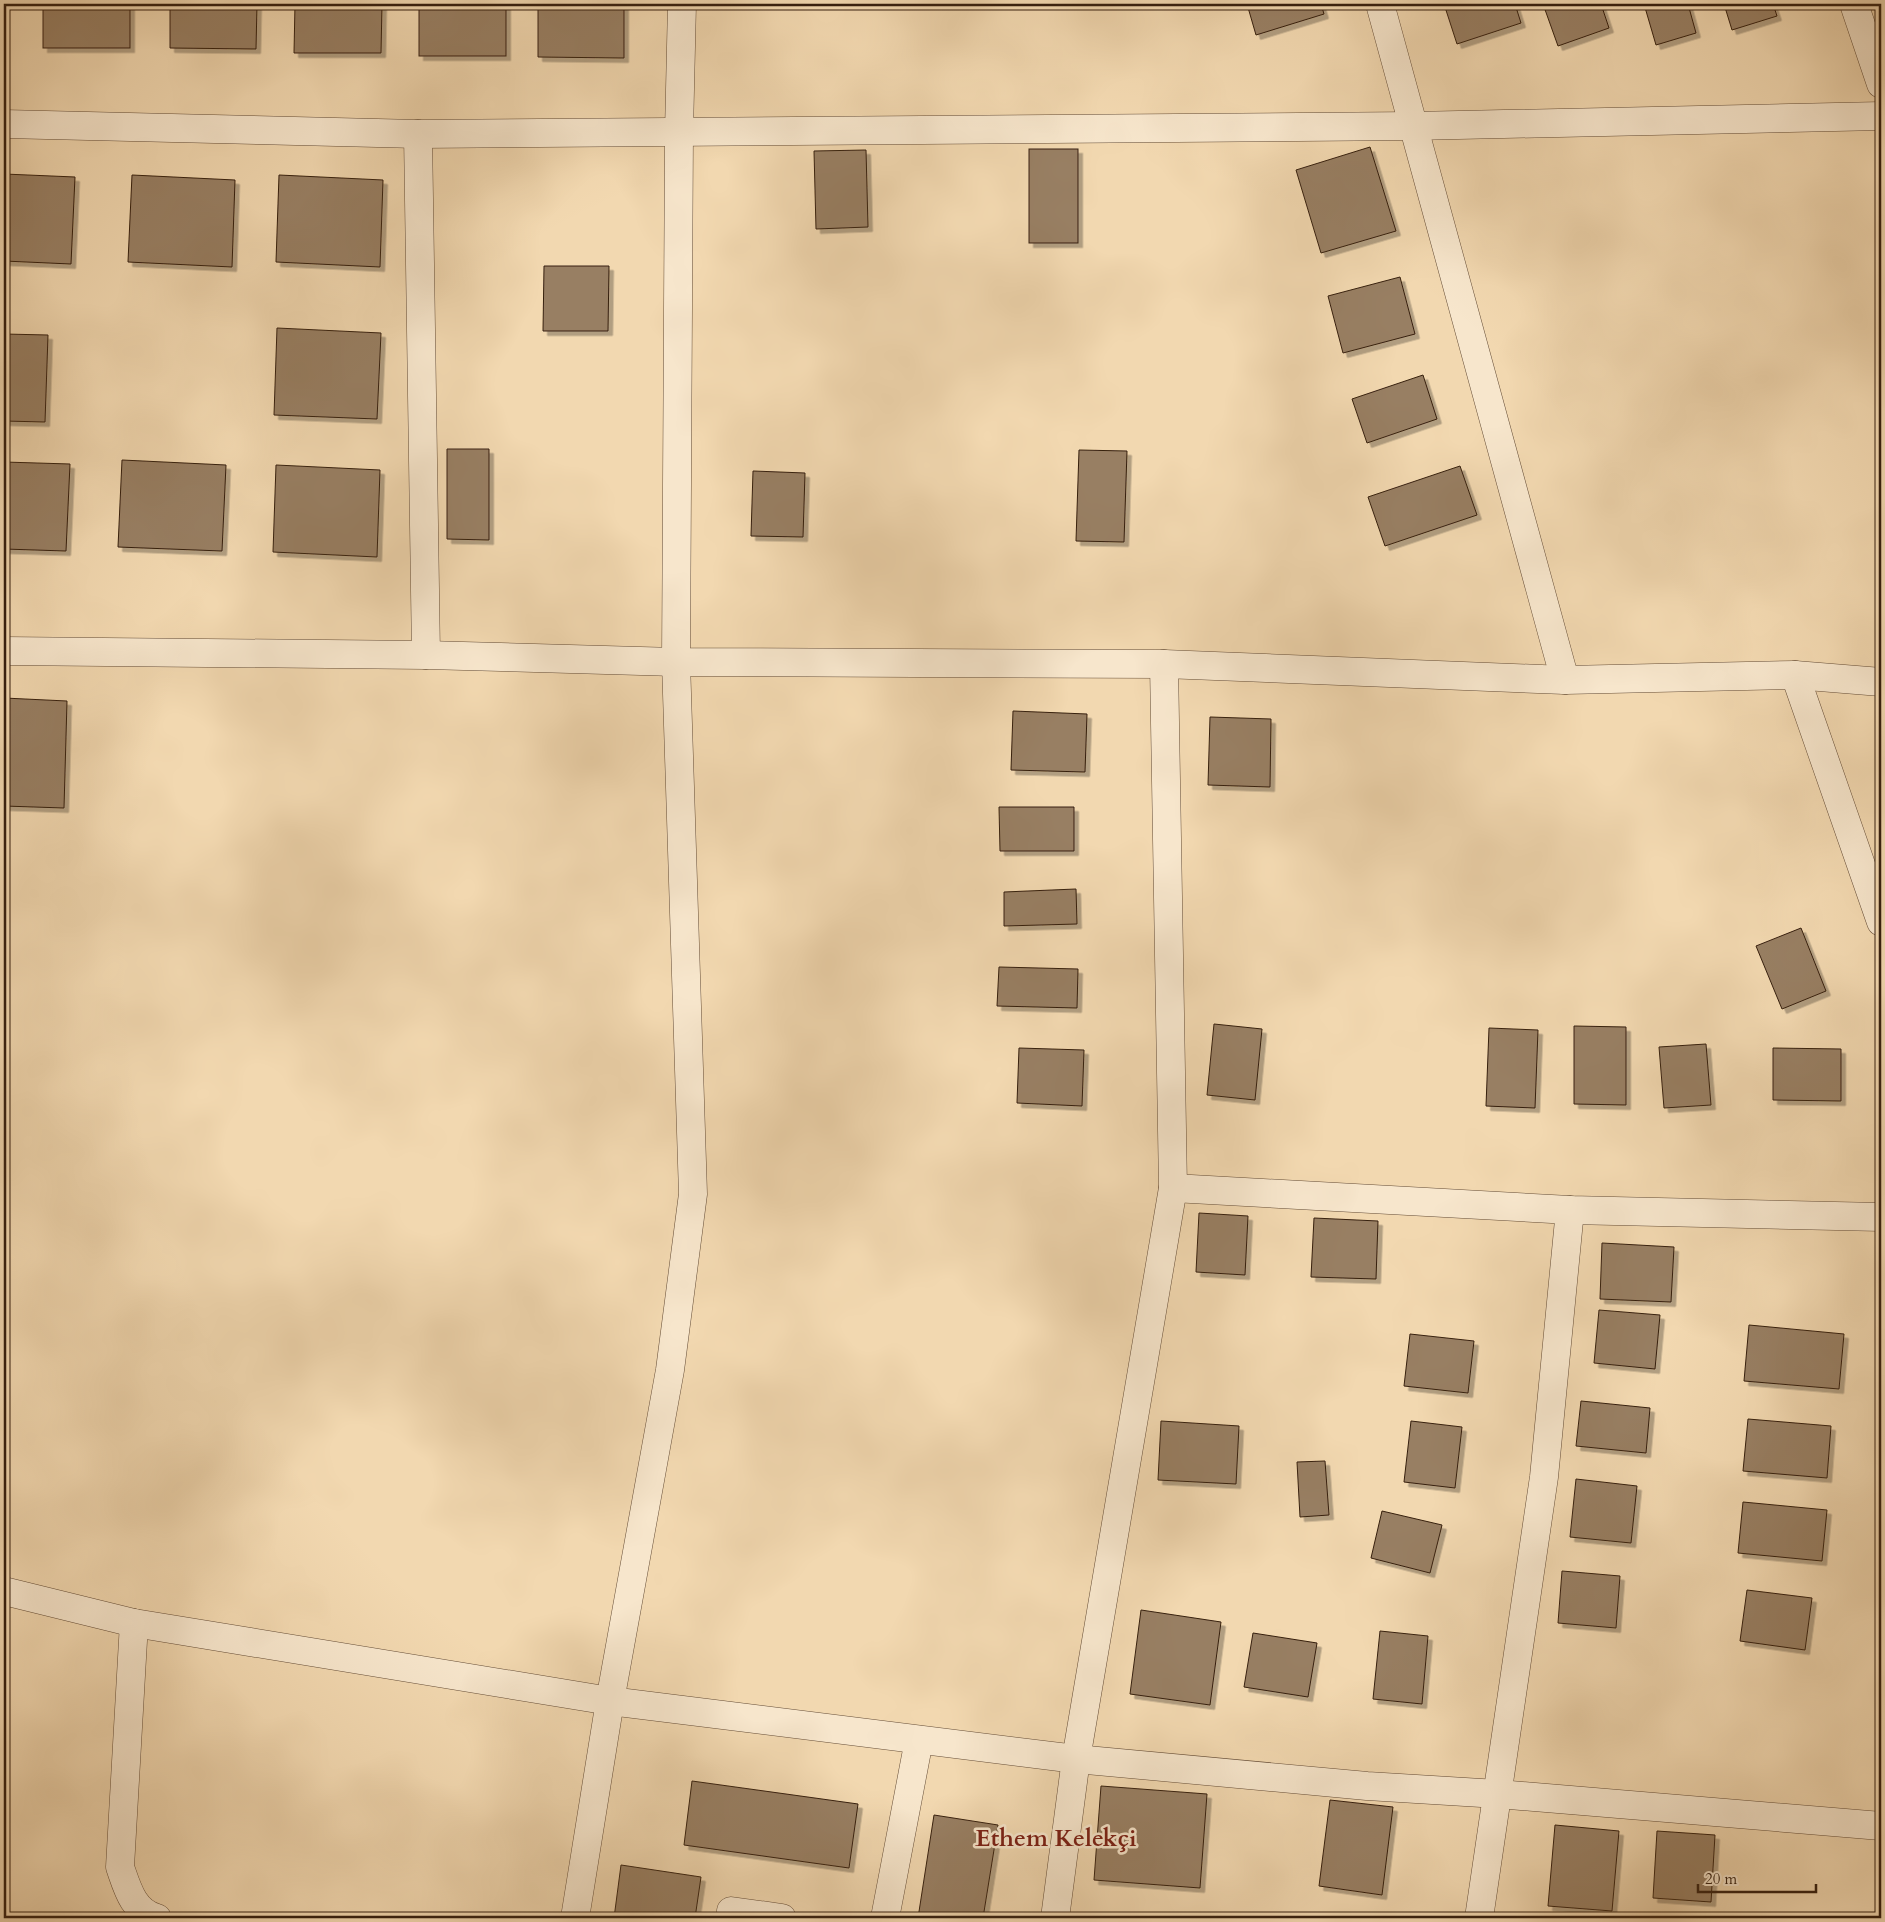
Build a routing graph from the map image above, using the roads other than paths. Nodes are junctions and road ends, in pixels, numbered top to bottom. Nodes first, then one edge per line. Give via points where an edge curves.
1 (682, 4) edge
2 (1380, 4) edge
3 (1854, 4) edge
4 (1876, 55) edge
5 (1881, 84) edge
6 (1881, 116) edge
7 (4, 124) edge
8 (1413, 126) junction
9 (679, 132) junction
10 (418, 134) junction
11 (4, 651) edge
12 (426, 655) junction
13 (676, 662) junction
14 (1164, 664) junction
15 (1795, 675) junction
16 (1565, 680) junction
17 (1881, 682) edge
18 (1881, 922) edge
19 (1173, 1188) junction
20 (1570, 1210) junction
21 (1881, 1217) edge
22 (4, 1591) edge
23 (134, 1622) junction
24 (610, 1701) junction
25 (919, 1740) junction
26 (1076, 1759) junction
27 (1498, 1794) junction
28 (1881, 1826) edge
29 (731, 1911) dead end
30 (157, 1918) edge
31 (576, 1918) edge
32 (782, 1918) edge
33 (885, 1918) edge
34 (1054, 1918) edge
35 (1479, 1918) edge

1 - 9 street
2 - 8 street
3 - 4 street
4 - 5 street
6 - 8 street
7 - 10 street
8 - 9 street
8 - 16 street
9 - 10 street
9 - 13 street
10 - 12 street
11 - 12 street
12 - 13 street
13 - 14 street
13 - 24 street via 693,1194 670,1370
14 - 16 street
14 - 19 street
15 - 16 street
15 - 17 street
15 - 18 street
19 - 20 street
19 - 26 street
20 - 21 street
20 - 27 street via 1544,1477
22 - 23 street
23 - 24 street
23 - 30 street via 120,1867 132,1900
24 - 25 street
24 - 31 street
25 - 26 street
25 - 33 street
26 - 27 street via 1367,1786
26 - 34 street
27 - 28 street
27 - 35 street
29 - 32 street

